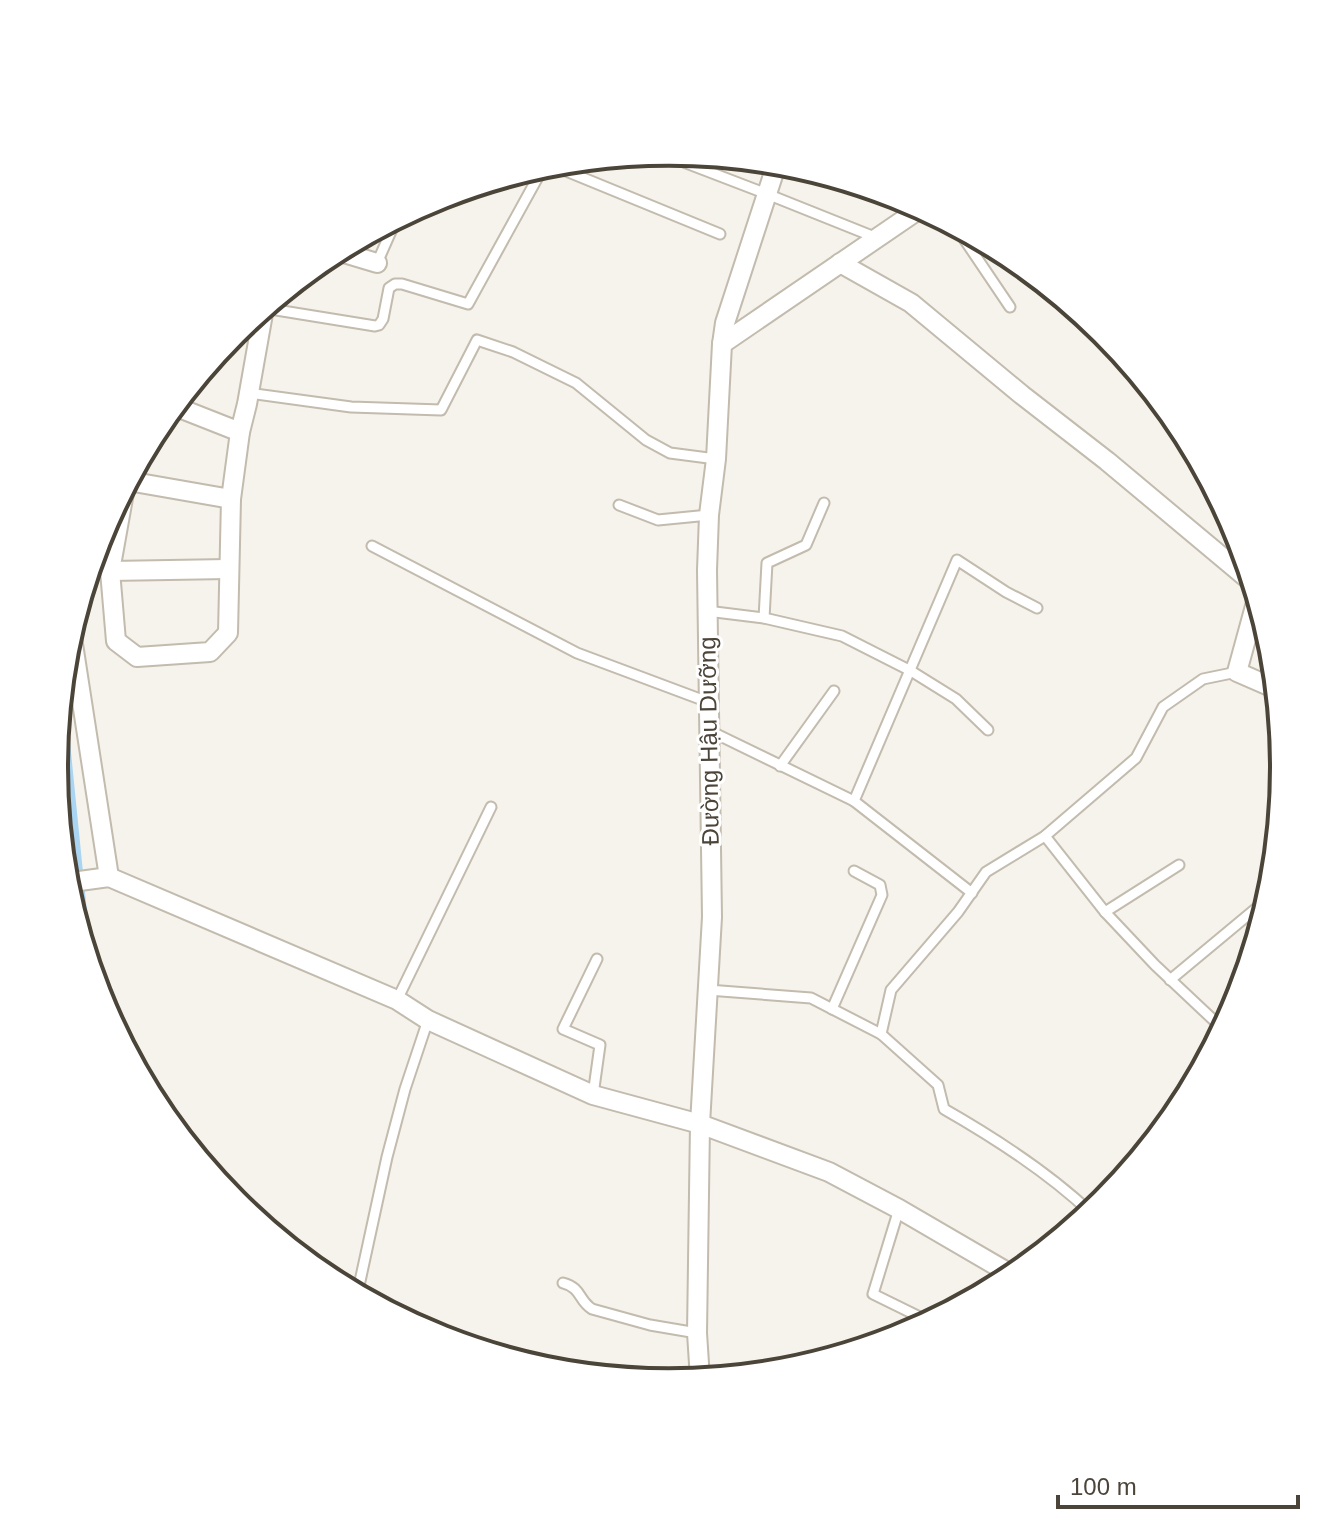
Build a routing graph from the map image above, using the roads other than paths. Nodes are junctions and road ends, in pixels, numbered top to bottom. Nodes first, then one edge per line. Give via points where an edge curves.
1 (698, 167) edge
2 (572, 175) edge
3 (773, 176) edge
4 (538, 181) edge
5 (767, 194) junction
6 (909, 216) edge
7 (720, 234) dead end
8 (389, 236) edge
9 (877, 238) junction
10 (969, 247) edge
11 (354, 256) edge
12 (377, 263) joint
13 (840, 263) junction
14 (1010, 307) dead end
15 (280, 311) edge
16 (261, 328) edge
17 (722, 344) junction
18 (249, 393) junction
19 (186, 411) edge
20 (240, 432) junction
21 (716, 459) junction
22 (140, 483) edge
23 (231, 499) junction
24 (824, 503) dead end
25 (619, 505) dead end
26 (709, 515) junction
27 (117, 531) edge
28 (372, 546) dead end
29 (228, 569) junction
30 (1236, 569) edge
31 (110, 571) junction
32 (1037, 608) dead end
33 (707, 611) junction
34 (764, 618) junction
35 (1251, 619) edge
36 (77, 668) edge
37 (911, 671) junction
38 (1237, 672) junction
39 (1264, 684) edge
40 (834, 691) dead end
41 (708, 702) junction
42 (708, 730) junction
43 (988, 730) dead end
44 (780, 766) junction
45 (854, 801) junction
46 (491, 807) dead end
47 (1045, 836) junction
48 (1179, 865) dead end
49 (854, 871) dead end
50 (109, 877) junction
51 (79, 881) edge
52 (972, 893) junction
53 (1252, 911) edge
54 (1105, 912) junction
55 (597, 959) dead end
56 (1170, 980) junction
57 (708, 990) junction
58 (397, 1000) junction
59 (832, 1009) junction
60 (428, 1020) junction
61 (1214, 1020) edge
62 (881, 1034) junction
63 (593, 1095) junction
64 (700, 1124) junction
65 (1081, 1204) edge
66 (899, 1209) junction
67 (1001, 1268) edge
68 (360, 1283) edge
69 (563, 1283) dead end
70 (916, 1315) edge
71 (697, 1333) junction
72 (699, 1367) edge

1 - 5 lane
2 - 7 lane
3 - 5 street, Đường Hậu Dưỡng
4 - 15 lane via 468,304 395,284 389,288 383,319 375,326
5 - 9 lane
5 - 17 street, Đường Hậu Dưỡng
6 - 9 street
8 - 12 lane
9 - 13 street
10 - 14 lane
11 - 12 street
13 - 17 street
13 - 30 street via 911,303
16 - 18 street
17 - 21 street, Đường Hậu Dưỡng
18 - 20 street
18 - 21 lane via 351,407 441,410 477,340 576,383 670,453
19 - 20 street
20 - 23 street
21 - 26 street, Đường Hậu Dưỡng
22 - 23 street
23 - 29 street
24 - 34 lane via 806,545 767,563
25 - 26 lane via 658,520
26 - 33 street, Đường Hậu Dưỡng
27 - 31 street
28 - 41 lane via 577,653
29 - 31 street
29 - 31 street via 228,633 210,652 137,657 116,641
32 - 37 lane via 957,560
33 - 34 lane
33 - 41 street, Đường Hậu Dưỡng
34 - 37 lane via 842,636
35 - 38 street
36 - 50 street
37 - 43 lane via 956,699
37 - 45 lane
38 - 39 street
38 - 47 lane via 1203,679 1163,707 1136,758
40 - 44 lane
41 - 42 street, Đường Hậu Dưỡng
42 - 44 lane
42 - 57 street, Đường Hậu Dưỡng
44 - 45 lane
45 - 52 lane
46 - 58 lane
47 - 52 lane via 986,872
47 - 54 lane
48 - 54 lane
49 - 59 lane via 880,885 882,895
50 - 51 street
50 - 58 street
52 - 62 lane via 891,990
53 - 56 lane
54 - 56 lane
55 - 63 lane via 563,1029 600,1045
56 - 61 lane
57 - 59 lane via 811,998
57 - 64 street, Đường Hậu Dưỡng
58 - 60 street
59 - 62 lane
60 - 63 street
60 - 68 lane via 387,1157
62 - 65 lane via 938,1085 944,1109
63 - 64 street
64 - 66 street via 829,1172
64 - 71 street, Đường Hậu Dưỡng
66 - 67 street
66 - 70 lane via 873,1294
69 - 71 lane via 576,1288 592,1309
71 - 72 street, Đường Hậu Dưỡng

